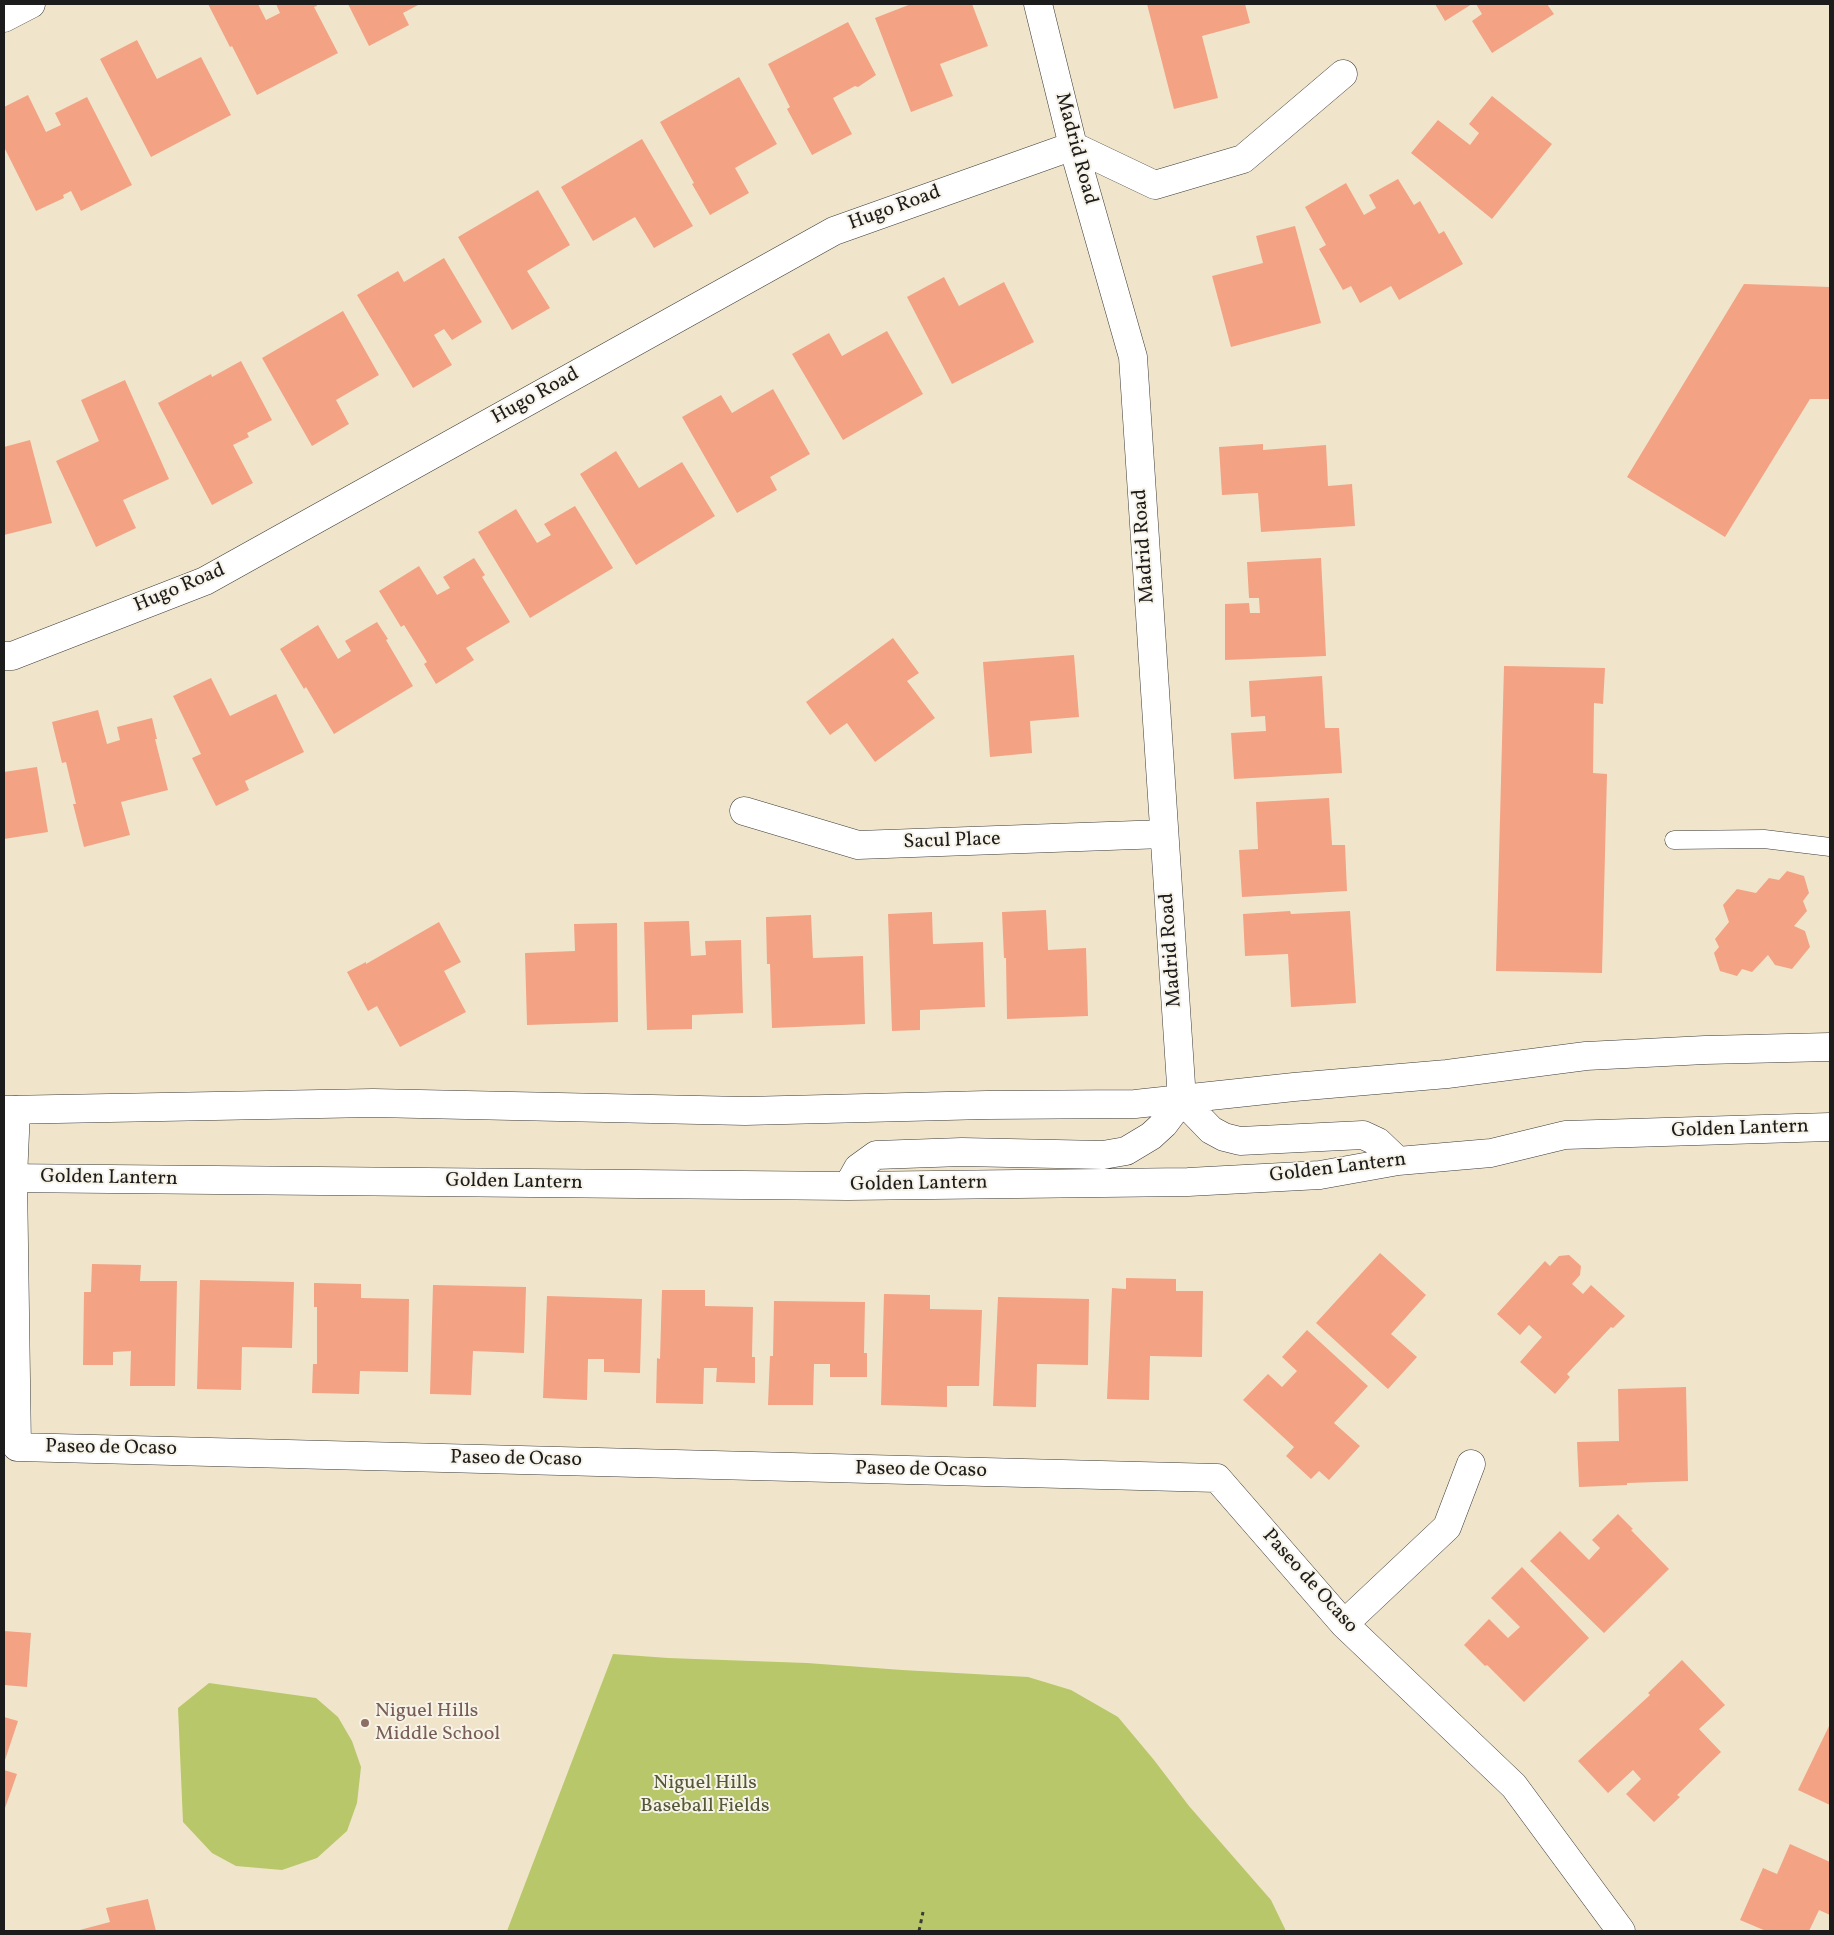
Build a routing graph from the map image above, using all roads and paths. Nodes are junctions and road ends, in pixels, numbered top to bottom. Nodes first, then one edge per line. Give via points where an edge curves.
1 (31, 4) edge
2 (1038, 4) edge
3 (4, 18) edge
4 (1343, 74) dead end
5 (1073, 146) junction
6 (4, 656) edge
7 (744, 811) dead end
8 (1164, 834) junction
9 (1674, 840) dead end
10 (1830, 847) edge
11 (1830, 1047) edge
12 (1182, 1100) junction
13 (10, 1110) edge
14 (1830, 1127) edge
15 (1398, 1161) junction
16 (8, 1178) edge
17 (848, 1186) junction
18 (1471, 1464) dead end
19 (1344, 1624) junction
20 (923, 1912) dead end
21 (919, 1931) edge
22 (1621, 1931) edge

1 - 3 street
2 - 5 street, Madrid Road
4 - 5 street via 1243,159 1155,185
5 - 6 street, Hugo Road via 834,231 205,581 12,656
5 - 8 street, Madrid Road via 1133,357
7 - 8 street, Sacul Place via 858,845
8 - 12 street, Madrid Road
9 - 10 lane via 1764,839
11 - 12 street via 1586,1056 1446,1074
12 - 13 street via 1135,1104 745,1111 373,1103
12 - 15 street via 1211,1130 1224,1137 1240,1141 1363,1136 1378,1142
12 - 17 street via 1151,1136 1126,1151 1103,1156 962,1152 876,1155 858,1168
13 - 16 street
14 - 15 street, Golden Lantern via 1565,1135 1491,1153
15 - 17 street, Golden Lantern via 1320,1175 1188,1182
16 - 17 street, Golden Lantern
16 - 19 street, Paseo de Ocaso via 17,1447 1217,1478
18 - 19 street via 1448,1527
19 - 22 street, Paseo de Ocaso via 1514,1786
20 - 21 path

